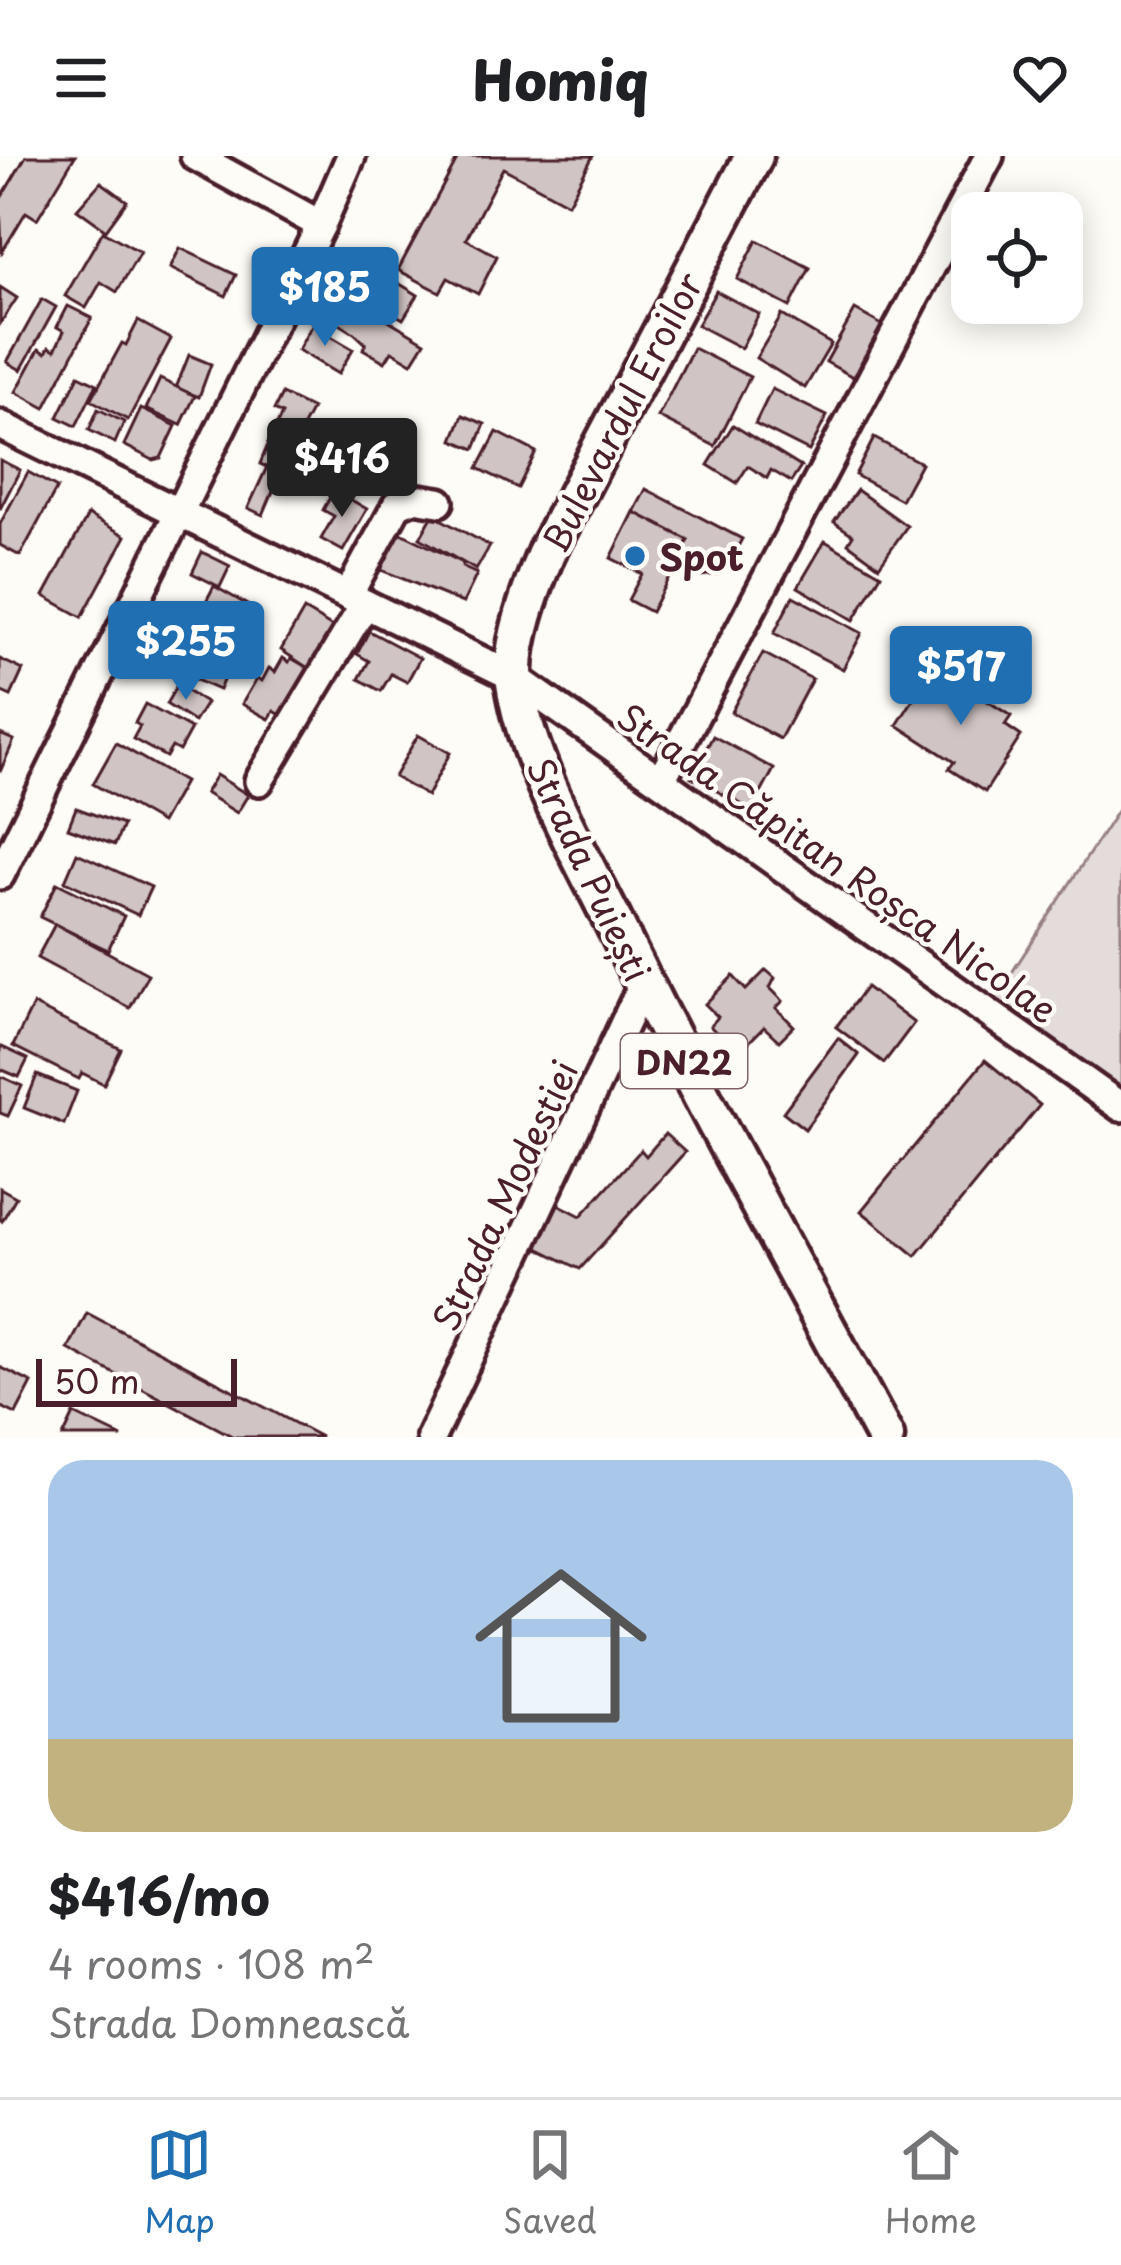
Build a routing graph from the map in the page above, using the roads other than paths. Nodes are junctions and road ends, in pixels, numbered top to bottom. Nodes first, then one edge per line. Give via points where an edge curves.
1 (195, 156) edge
2 (754, 156) edge
3 (989, 156) edge
4 (349, 157) edge
5 (321, 225) junction
6 (0, 425) edge
7 (440, 502) dead end
8 (178, 512) junction
9 (357, 600) junction
10 (514, 677) junction
11 (661, 780) junction
12 (259, 781) dead end
13 (8, 840) edge
14 (0, 874) edge
15 (643, 984) junction
16 (1121, 1107) edge
17 (884, 1435) edge
18 (430, 1437) edge

1 - 5 street
2 - 10 main road, Bulevardul Eroilor / DN22 via 548,550 525,612
3 - 11 street
4 - 5 street
5 - 8 street
6 - 8 street, Strada Căpitan Roșca Nicolae
7 - 9 street via 398,505
8 - 9 street, Strada Căpitan Roșca Nicolae
8 - 13 street
9 - 10 street, Strada Căpitan Roșca Nicolae
9 - 12 street
10 - 11 street, Strada Căpitan Roșca Nicolae
10 - 15 main road, Strada Puiești / DN22 via 526,732
11 - 16 street, Strada Căpitan Roșca Nicolae
13 - 14 street
15 - 17 main road, Strada Puiești / DN22
15 - 18 street, Strada Modestiei

